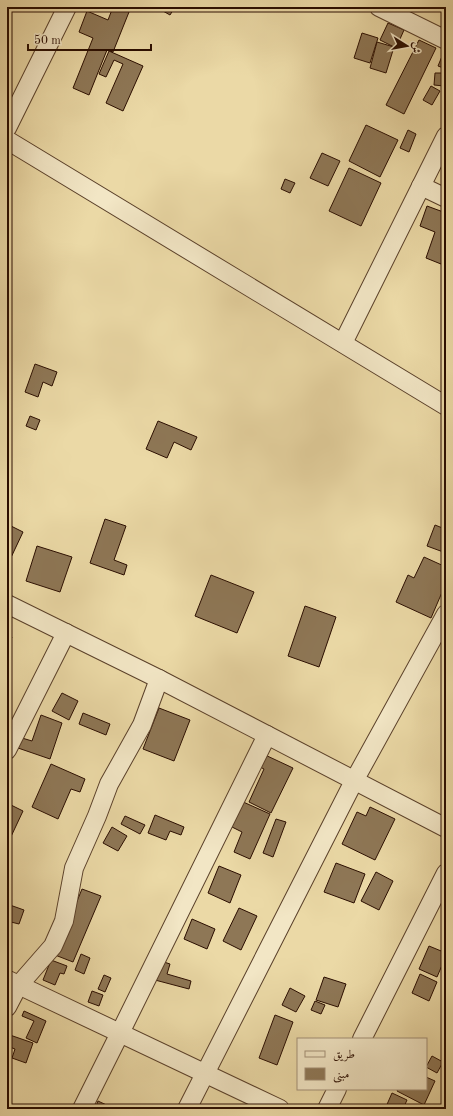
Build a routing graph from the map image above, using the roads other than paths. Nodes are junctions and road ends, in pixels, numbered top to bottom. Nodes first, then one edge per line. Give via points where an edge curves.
1 (67, 7) edge
2 (379, 7) edge
3 (446, 40) edge
4 (7, 128) edge
5 (446, 136) edge
6 (7, 140) edge
7 (421, 186) junction
8 (446, 198) edge
9 (342, 343) junction
10 (446, 406) edge
11 (7, 604) edge
12 (446, 614) edge
13 (66, 633) junction
14 (159, 679) junction
15 (267, 735) junction
16 (7, 750) edge
17 (354, 781) junction
18 (446, 828) edge
19 (446, 873) edge
20 (12, 983) edge
21 (7, 1007) edge
22 (120, 1033) junction
23 (363, 1038) edge
24 (204, 1073) junction
25 (336, 1090) edge
26 (82, 1109) edge
27 (187, 1109) edge
28 (280, 1109) edge
29 (327, 1109) edge

1 - 4 street
2 - 3 street
5 - 7 street
6 - 9 street
7 - 8 street
7 - 9 street
9 - 10 street
11 - 13 street
12 - 17 street
13 - 14 street
13 - 16 street
14 - 15 street
14 - 20 street via 142,725 109,784 74,868 64,920 53,946
15 - 17 street
15 - 22 street
17 - 18 street
17 - 24 street
19 - 23 street
20 - 21 street
20 - 22 street
22 - 24 street
22 - 26 street
24 - 27 street
24 - 28 street
25 - 29 street

